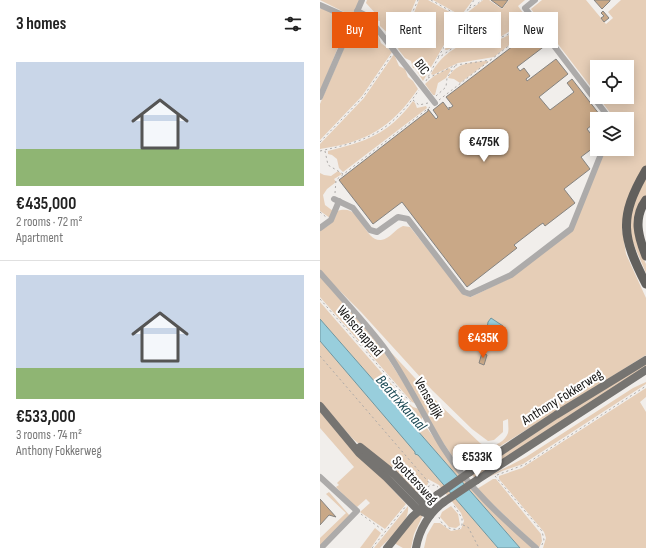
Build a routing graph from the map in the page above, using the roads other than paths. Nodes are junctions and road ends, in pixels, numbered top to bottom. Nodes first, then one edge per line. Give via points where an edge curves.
1 (362, 0) edge
2 (535, 0) edge
3 (320, 5) edge
4 (357, 11) joint
5 (336, 12) edge
6 (342, 48) edge
7 (320, 97) edge
8 (434, 101) road end
9 (605, 112) edge
10 (600, 156) edge
11 (646, 170) edge
12 (646, 200) edge
13 (320, 228) edge
14 (646, 256) edge
15 (320, 273) edge
16 (646, 284) edge
17 (646, 360) edge
18 (646, 370) edge
19 (320, 406) edge
20 (320, 477) edge
21 (421, 508) junction
22 (435, 517) junction
23 (387, 547) edge
24 (321, 548) edge
25 (397, 548) edge
26 (416, 548) edge
27 (536, 548) edge

1 - 4 street
2 - 9 street via 525,8
3 - 5 street
4 - 8 street, BIC via 367,16
6 - 7 street
10 - 13 street via 571,229 511,275 470,294 464,292 408,219 398,217 377,232 370,230 353,208 336,200 331,220
11 - 16 highway via 630,200 626,227 629,246
12 - 14 highway via 639,213 637,227
15 - 27 street, Vensedijk via 383,346 460,472 502,517
17 - 21 main road, Anthony Fokkerweg, bridge via 556,415 437,494
18 - 22 main road, Anthony Fokkerweg, bridge via 444,502
19 - 21 main road, Spottersweg via 341,431 389,469
20 - 24 street via 357,511
21 - 22 main road, Spottersweg
21 - 23 main road, Anthony Fokkerweg
22 - 26 main road, Anthony Fokkerweg via 421,531
23 - 25 main road

